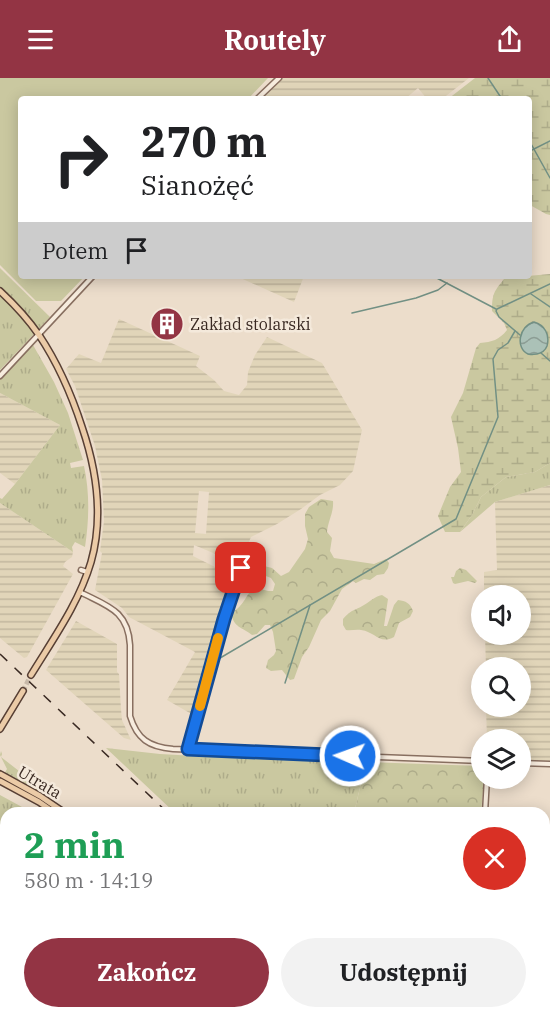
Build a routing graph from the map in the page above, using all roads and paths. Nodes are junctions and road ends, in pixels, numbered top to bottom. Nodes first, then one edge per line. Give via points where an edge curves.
1 (279, 78) edge
2 (260, 96) edge
3 (90, 279) edge
4 (0, 291) edge
5 (39, 334) junction
6 (0, 376) edge
7 (241, 568) dead end
8 (81, 570) dead end
9 (87, 572) junction
10 (80, 592) junction
11 (31, 675) tunnel mouth
12 (23, 691) tunnel mouth
13 (9, 714) junction
14 (0, 729) edge
15 (0, 734) edge
16 (188, 749) junction
17 (471, 761) edge
18 (531, 763) edge
19 (550, 764) edge
20 (0, 774) edge
21 (0, 781) edge
22 (486, 789) edge
23 (46, 807) edge
24 (56, 807) edge
25 (485, 807) edge

1 - 2 street
3 - 5 street
4 - 5 main road
5 - 6 street
5 - 9 main road via 70,391 93,461 98,525
7 - 16 street
8 - 9 street
9 - 10 main road
10 - 11 main road
10 - 16 street via 108,606 126,624 130,645 130,716 138,734 156,746
12 - 13 main road
13 - 14 main road
13 - 15 main road
16 - 17 street
18 - 19 street
20 - 24 main road, Utrata
21 - 23 main road, Utrata
22 - 25 street

